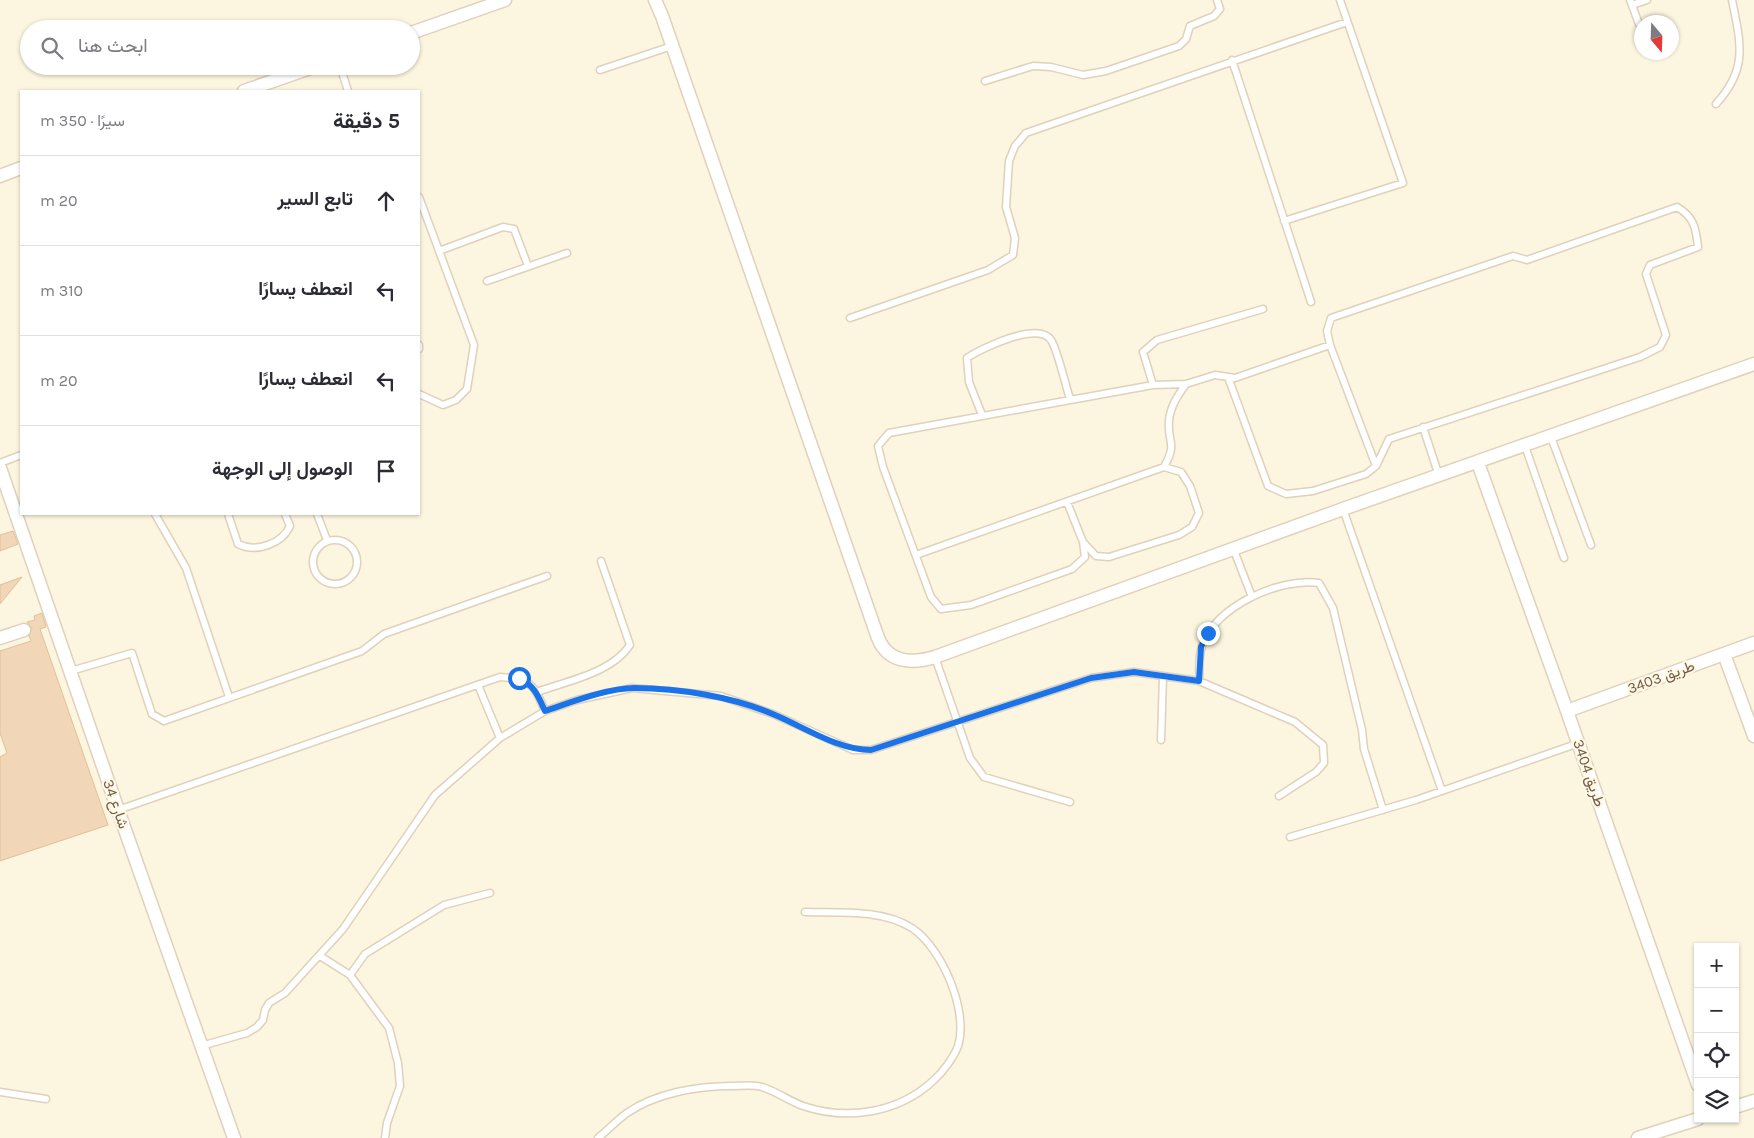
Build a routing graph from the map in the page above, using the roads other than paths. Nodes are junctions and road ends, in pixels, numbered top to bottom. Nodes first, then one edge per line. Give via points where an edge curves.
1 (505, 0) edge
2 (655, 0) edge
3 (1217, 0) edge
4 (1340, 0) edge
5 (1647, 0) edge
6 (1732, 0) edge
7 (1631, 3) edge
8 (1636, 15) edge
9 (1347, 22) junction
10 (420, 30) edge
11 (672, 46) junction
12 (1232, 60) junction
13 (600, 70) dead end
14 (290, 75) edge
15 (343, 75) edge
16 (985, 81) dead end
17 (247, 90) edge
18 (348, 90) edge
19 (1716, 104) dead end
20 (20, 168) edge
21 (0, 176) edge
22 (420, 199) edge
23 (1284, 221) junction
24 (439, 251) junction
25 (567, 253) dead end
26 (528, 266) junction
27 (487, 281) dead end
28 (1310, 302) dead end
29 (1264, 308) dead end
30 (850, 318) dead end
31 (1330, 345) junction
32 (1754, 364) edge
33 (1228, 377) junction
34 (1186, 384) junction
35 (1153, 385) junction
36 (420, 394) edge
37 (1070, 399) junction
38 (982, 415) junction
39 (1423, 427) junction
40 (1551, 437) junction
41 (1524, 446) junction
42 (20, 456) edge
43 (0, 463) edge
44 (1478, 463) junction
45 (1376, 466) junction
46 (0, 468) edge
47 (1164, 468) junction
48 (1439, 476) junction
49 (1067, 502) junction
50 (1343, 509) junction
51 (156, 515) edge
52 (228, 515) edge
53 (286, 515) edge
54 (317, 515) edge
55 (327, 540) junction
56 (1083, 542) junction
57 (1590, 545) dead end
58 (1233, 548) junction
59 (916, 555) junction
60 (1564, 558) dead end
61 (601, 561) dead end
62 (548, 576) dead end
63 (1252, 597) junction
64 (24, 630) dead end
65 (0, 638) edge
66 (1754, 644) edge
67 (1724, 654) junction
68 (934, 657) junction
69 (71, 671) junction
70 (1163, 676) junction
71 (1199, 681) junction
72 (478, 685) junction
73 (537, 692) junction
74 (229, 696) junction
75 (545, 711) junction
76 (1567, 711) junction
77 (958, 721) junction
78 (1754, 736) edge
79 (500, 738) junction
80 (1161, 740) dead end
81 (1579, 743) junction
82 (1442, 791) junction
83 (1279, 796) dead end
84 (1070, 802) dead end
85 (118, 810) junction
86 (1383, 810) junction
87 (1290, 837) dead end
88 (490, 893) dead end
89 (805, 912) dead end
90 (320, 956) junction
91 (350, 975) junction
92 (201, 1046) junction
93 (1696, 1078) edge
94 (0, 1092) edge
95 (46, 1099) dead end
96 (1754, 1101) edge
97 (1739, 1106) edge
98 (1694, 1120) edge
99 (234, 1138) edge
100 (385, 1138) edge
101 (598, 1138) edge
102 (1638, 1138) edge

1 - 10 street
2 - 11 street
3 - 16 lane via 1220,9 1214,16 1190,26 1186,39 1179,46 1090,74 1033,66
4 - 9 lane
5 - 7 lane
6 - 19 lane via 1740,61 1729,90
7 - 8 lane
9 - 12 lane
9 - 23 lane via 1403,183
11 - 13 lane
11 - 68 street via 881,646 899,660
12 - 23 lane
12 - 30 lane via 1026,133 1009,161 1006,207 1015,238 1013,255 988,270
14 - 17 street
15 - 18 lane
20 - 21 street
22 - 24 lane
23 - 28 lane
24 - 26 lane via 503,228 514,229
24 - 36 lane via 474,345 471,368 467,389 456,400 442,405
25 - 26 lane
26 - 27 lane
29 - 35 lane via 1157,340 1143,352
31 - 33 lane via 1236,378
31 - 39 lane via 1327,331 1331,318 1513,256 1527,260 1678,207 1689,214 1698,247 1650,265 1646,274 1666,335 1660,347 1640,357
31 - 45 lane
32 - 40 street
33 - 34 lane via 1215,375
33 - 45 lane via 1268,486 1286,494 1313,491 1366,474
34 - 35 lane
34 - 47 lane via 1175,399 1169,421 1172,453
35 - 37 lane
37 - 38 lane
37 - 38 lane via 1051,340 1030,332 980,349 967,358 969,382
38 - 59 lane via 889,432 878,446
39 - 45 lane via 1389,439
39 - 48 lane
40 - 41 street
40 - 57 lane
41 - 44 street
41 - 60 lane
42 - 43 lane
44 - 48 street
44 - 76 street, طريق 3404
46 - 69 street, شارع 34
47 - 49 lane
47 - 56 lane via 1181,472 1190,486 1199,513 1192,527 1180,535 1109,557 1096,556
48 - 50 street
49 - 56 lane
49 - 59 lane
50 - 58 street
50 - 82 lane
51 - 74 lane via 186,568
52 - 53 lane via 238,544 256,548 280,540 286,534 290,526
54 - 55 lane
55 - 55 lane via 316,550 312,563 317,577 329,584 343,584 354,575 358,561 356,554 353,547 341,540
56 - 59 lane via 1085,557 1072,569 971,605 941,609 931,597
58 - 63 lane
58 - 68 street
61 - 73 lane via 630,645 622,656 601,668
62 - 74 lane via 384,634 362,651
63 - 71 lane via 1218,619 1208,633 1201,647
63 - 86 lane via 1308,581 1319,583 1326,593 1342,642 1364,750
64 - 65 street
66 - 67 street, طريق 3403
67 - 76 street, طريق 3403
67 - 78 street
68 - 77 lane
69 - 74 lane via 132,653 152,714 164,721
69 - 85 street, شارع 34
70 - 71 lane
70 - 77 lane via 1134,672 1091,678
70 - 80 lane
71 - 83 lane via 1295,722 1323,745 1324,763 1316,772
72 - 73 lane via 500,678 519,678
72 - 79 lane
72 - 85 lane
73 - 75 lane
75 - 77 lane via 632,688 721,696 773,714 853,750 871,750
75 - 79 lane
76 - 81 street, طريق 3404
77 - 84 lane via 970,758 984,777
79 - 90 lane via 435,795 343,929
81 - 82 lane
81 - 93 street, طريق 3404
82 - 86 lane
85 - 92 street, شارع 34
86 - 87 lane
88 - 91 lane via 444,905 365,954
89 - 101 lane via 882,916 912,928 930,944 944,967 957,1000 960,1022 958,1046 934,1080 912,1096 877,1112 845,1114 804,1106 761,1087 710,1086 663,1096 628,1113
90 - 91 lane
90 - 92 lane via 285,993 269,1004 257,1027
91 - 100 lane via 389,1028 398,1063 400,1086
92 - 99 street, شارع 34
94 - 95 lane
96 - 97 street
98 - 102 street

